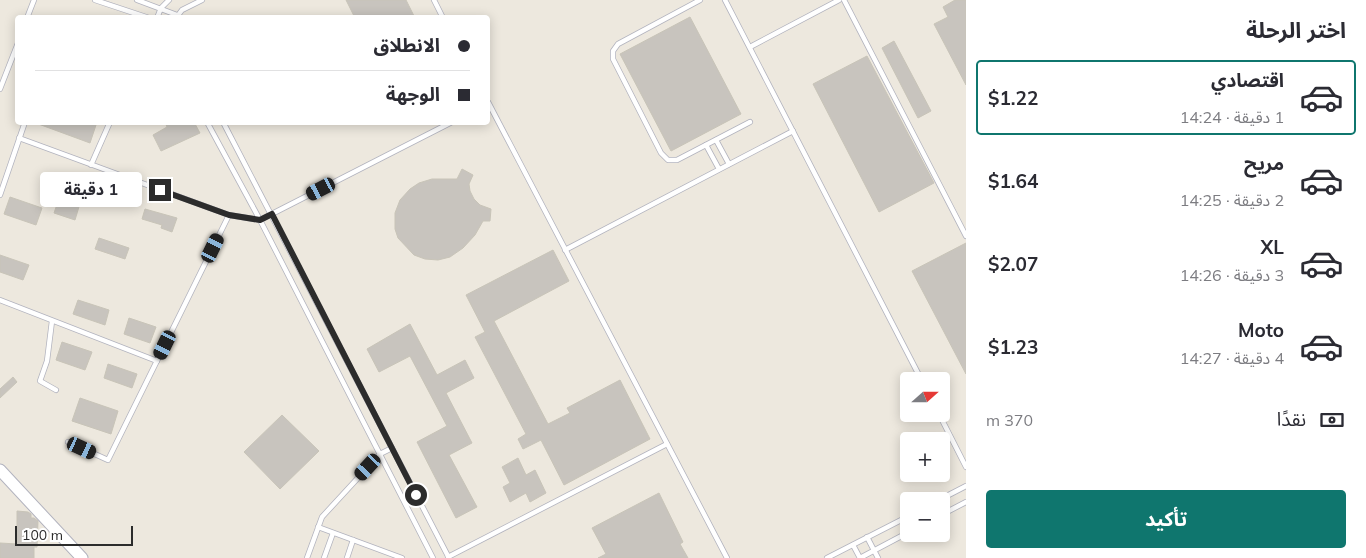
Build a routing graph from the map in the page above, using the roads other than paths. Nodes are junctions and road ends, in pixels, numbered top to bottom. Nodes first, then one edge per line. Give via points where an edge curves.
1 (34, 0) edge
2 (95, 0) edge
3 (137, 0) edge
4 (169, 0) edge
5 (202, 0) edge
6 (434, 0) edge
7 (700, 0) edge
8 (725, 0) edge
9 (839, 0) edge
10 (844, 0) edge
11 (160, 8) junction
12 (28, 15) edge
13 (140, 15) edge
14 (158, 15) edge
15 (174, 15) edge
16 (177, 15) edge
17 (442, 15) edge
18 (750, 47) junction
19 (15, 52) edge
20 (0, 89) edge
21 (490, 107) edge
22 (750, 122) dead end
23 (23, 125) edge
24 (109, 125) edge
25 (209, 125) edge
26 (225, 125) edge
27 (446, 125) edge
28 (793, 131) junction
29 (19, 138) junction
30 (716, 140) junction
31 (706, 145) junction
32 (729, 164) junction
33 (91, 165) junction
34 (719, 169) junction
35 (0, 196) edge
36 (272, 214) junction
37 (229, 215) junction
38 (260, 220) junction
39 (966, 236) edge
40 (565, 250) junction
41 (0, 300) edge
42 (52, 321) junction
43 (157, 361) junction
44 (917, 372) edge
45 (56, 390) dead end
46 (943, 422) edge
47 (68, 442) dead end
48 (667, 444) junction
49 (392, 448) junction
50 (380, 454) junction
51 (966, 467) edge
52 (0, 470) edge
53 (966, 486) edge
54 (950, 494) edge
55 (966, 502) edge
56 (950, 510) edge
57 (900, 520) edge
58 (318, 527) junction
59 (333, 533) junction
60 (867, 537) junction
61 (900, 537) edge
62 (353, 540) junction
63 (853, 545) junction
64 (874, 551) junction
65 (82, 558) edge
66 (307, 558) edge
67 (324, 558) edge
68 (347, 558) edge
69 (402, 558) edge
70 (433, 558) edge
71 (448, 558) edge
72 (727, 558) edge
73 (827, 558) edge
74 (860, 558) edge
75 (878, 558) edge

1 - 12 lane
2 - 13 lane
3 - 11 lane
4 - 11 lane
5 - 16 lane
6 - 17 lane
7 - 31 lane via 618,44 612,55 664,157 677,160
8 - 18 lane
9 - 18 lane
10 - 39 lane
11 - 14 lane
11 - 15 lane
18 - 28 lane
19 - 20 lane
21 - 40 lane
22 - 30 lane
23 - 29 lane
24 - 33 lane
25 - 38 lane
26 - 36 lane
27 - 36 lane
28 - 32 lane
28 - 44 lane
29 - 33 lane
29 - 35 lane
30 - 31 lane
30 - 32 lane
31 - 34 lane
32 - 34 lane
33 - 37 lane
34 - 40 lane
36 - 38 lane
36 - 49 lane
37 - 38 lane
37 - 43 lane
38 - 50 lane
40 - 48 lane
41 - 42 lane
42 - 43 lane
42 - 45 lane via 47,361 40,381
43 - 47 lane via 108,460
46 - 51 lane
48 - 71 lane
48 - 72 lane
49 - 50 lane
49 - 71 lane
50 - 58 lane via 322,517
50 - 70 lane
52 - 65 street
53 - 54 lane
55 - 56 lane
57 - 60 lane
58 - 59 lane
58 - 66 lane
59 - 62 lane
59 - 67 lane
60 - 63 lane
60 - 64 lane
61 - 64 lane
62 - 68 lane
62 - 69 lane
63 - 73 lane
63 - 74 lane
64 - 74 lane
64 - 75 lane

